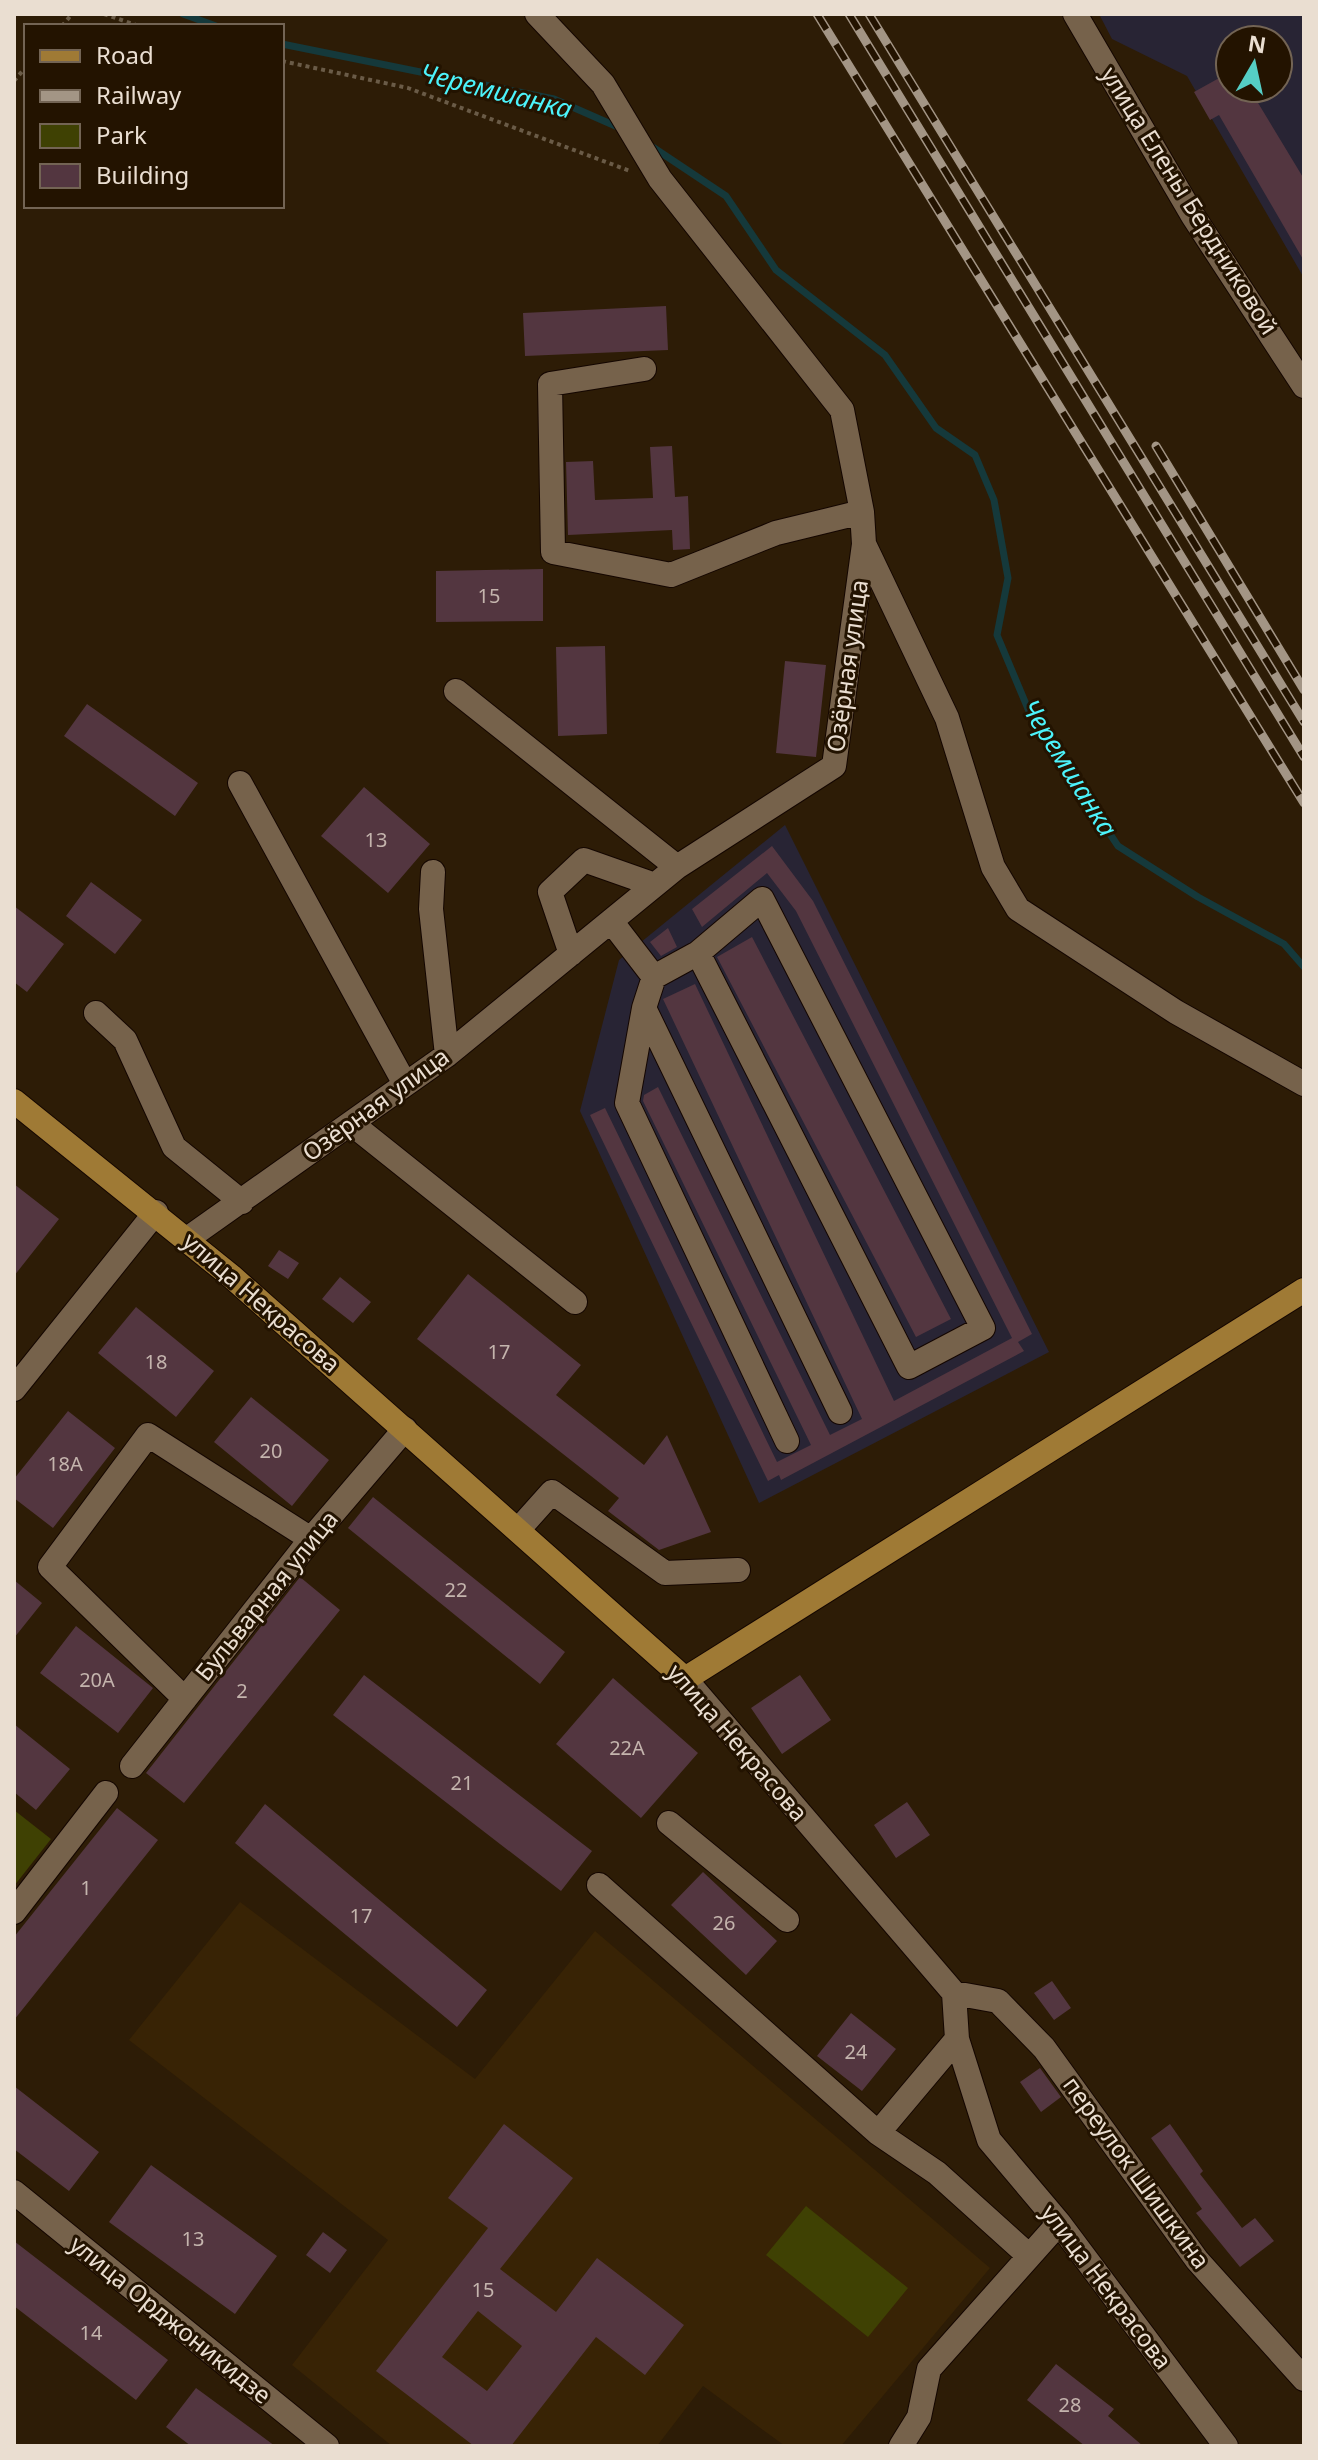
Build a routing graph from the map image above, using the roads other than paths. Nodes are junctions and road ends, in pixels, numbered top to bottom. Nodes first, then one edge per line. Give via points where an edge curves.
1 (537, 14) edge
2 (1075, 14) edge
3 (644, 369) dead end
4 (1304, 386) edge
5 (862, 512) junction
6 (864, 544) junction
7 (456, 691) dead end
8 (240, 783) dead end
9 (677, 867) junction
10 (433, 872) dead end
11 (655, 885) junction
12 (611, 921) junction
13 (698, 953) junction
14 (571, 954) junction
15 (654, 977) junction
16 (644, 1008) junction
17 (96, 1013) dead end
18 (447, 1055) junction
19 (405, 1084) junction
20 (1304, 1084) edge
21 (14, 1101) edge
22 (352, 1124) junction
23 (242, 1202) junction
24 (156, 1212) junction
25 (187, 1239) junction
26 (1304, 1290) edge
27 (575, 1302) dead end
28 (14, 1389) edge
29 (840, 1412) dead end
30 (405, 1429) junction
31 (787, 1441) dead end
32 (518, 1530) junction
33 (311, 1539) junction
34 (738, 1570) dead end
35 (685, 1679) junction
36 (185, 1699) junction
37 (132, 1766) dead end
38 (106, 1793) dead end
39 (669, 1823) dead end
40 (599, 1885) dead end
41 (14, 1912) edge
42 (787, 1920) dead end
43 (954, 1993) junction
44 (957, 2039) junction
45 (878, 2133) junction
46 (14, 2192) edge
47 (1059, 2223) junction
48 (1028, 2255) junction
49 (1304, 2379) edge
50 (327, 2446) edge
51 (901, 2446) edge
52 (1226, 2446) edge

1 - 5 street, Озёрная улица via 603,84 660,179 842,410
2 - 4 street, улица Елены Бердниковой via 1193,216
3 - 5 street via 550,384 553,552 671,575 776,533
5 - 6 street, Озёрная улица
6 - 9 street, Озёрная улица via 834,766
6 - 20 street via 947,718 993,867 1018,909 1176,1012
7 - 9 street
8 - 19 street
9 - 11 street, Озёрная улица
10 - 18 street via 431,909
11 - 12 street, Озёрная улица
11 - 14 street via 584,860 550,892
12 - 14 street, Озёрная улица
12 - 15 street
13 - 13 street via 762,899 983,1328 909,1367
13 - 15 street
14 - 18 street, Озёрная улица
15 - 16 street
16 - 29 street
16 - 31 street via 627,1103
17 - 23 street via 125,1040 174,1147
18 - 19 street, Озёрная улица
19 - 22 street, Озёрная улица
21 - 24 main road, улица Некрасова
22 - 23 street, Озёрная улица
22 - 27 street
23 - 25 street, Озёрная улица
24 - 25 main road, улица Некрасова
24 - 28 street
25 - 30 main road, улица Некрасова
26 - 35 main road
30 - 32 main road, улица Некрасова
30 - 33 street, Бульварная улица
32 - 34 street via 552,1492 665,1573
32 - 35 main road, улица Некрасова
33 - 36 street, Бульварная улица
33 - 36 street via 148,1435 50,1567
35 - 43 street, улица Некрасова
36 - 37 street, Бульварная улица
38 - 41 street
39 - 42 street
40 - 45 street
43 - 44 street, улица Некрасова
43 - 49 street, переулок Шишкина via 998,2001 1044,2048 1197,2260
44 - 45 street
44 - 47 street, улица Некрасова via 989,2140
45 - 48 street via 937,2173
46 - 50 street, улица Орджоникидзе
47 - 48 street
47 - 52 street, улица Некрасова
48 - 51 street via 929,2369 919,2417

